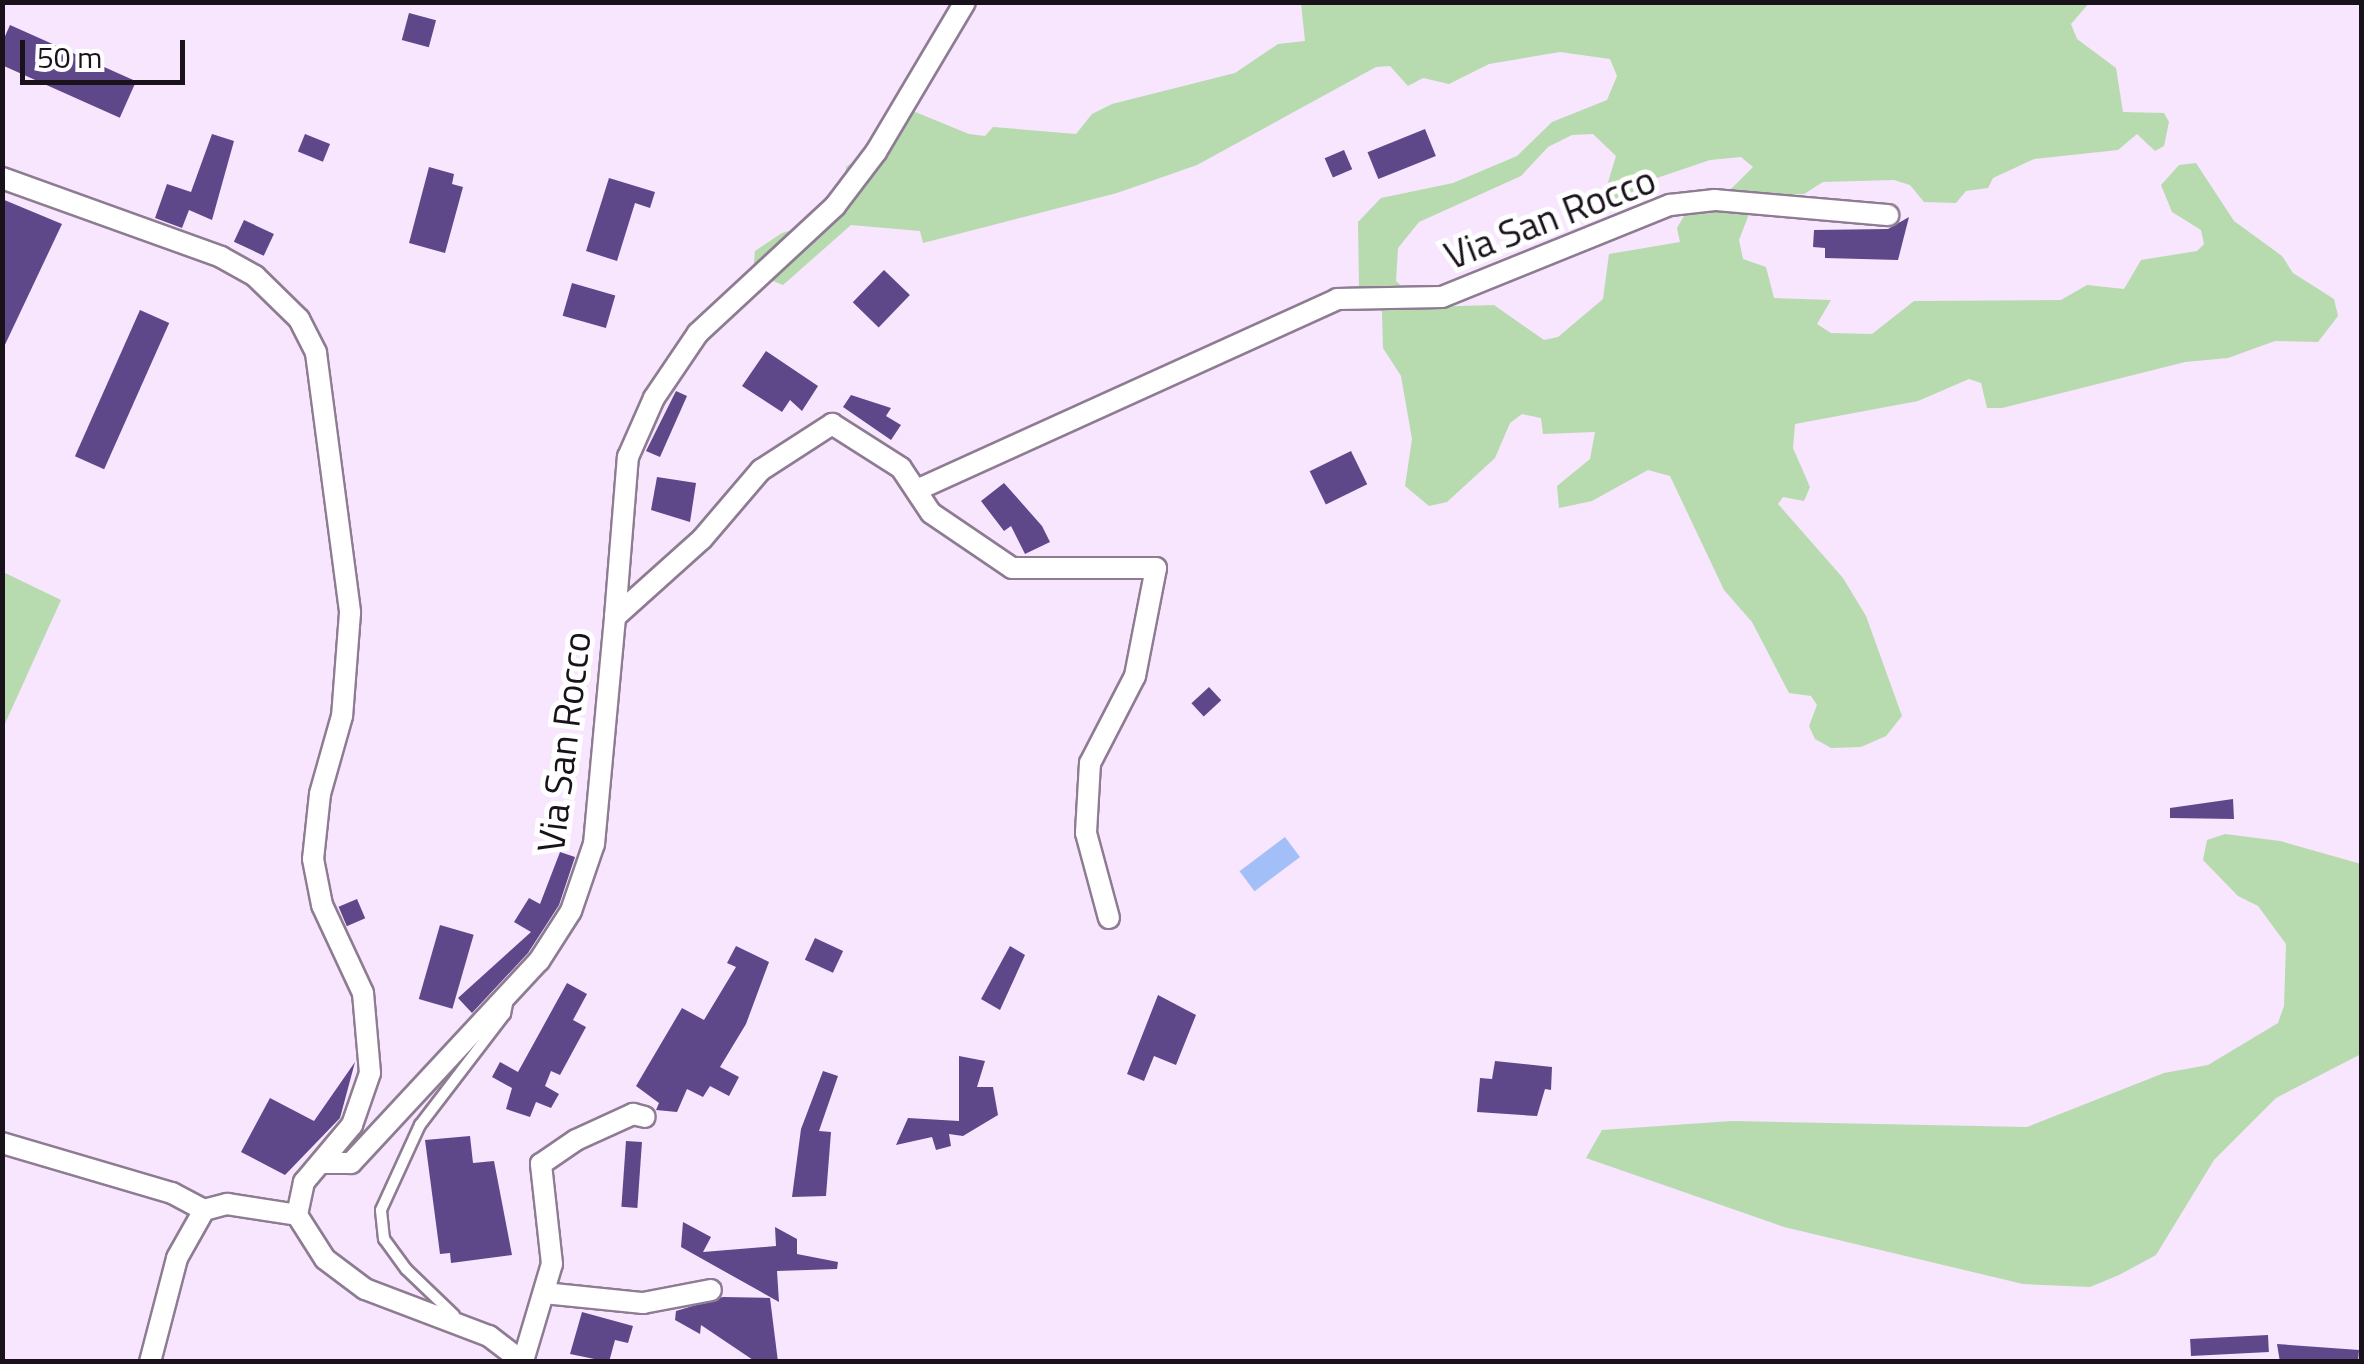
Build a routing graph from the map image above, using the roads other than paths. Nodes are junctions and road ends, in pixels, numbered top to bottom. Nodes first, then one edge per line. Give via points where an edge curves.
1 (965, 2) edge
2 (2, 178) edge
3 (1888, 216) dead end
4 (918, 488) junction
5 (615, 617) junction
6 (1109, 918) dead end
7 (509, 992) junction
8 (645, 1118) dead end
9 (2, 1143) edge
10 (323, 1163) junction
11 (204, 1210) junction
12 (297, 1215) junction
13 (711, 1290) dead end
14 (544, 1292) junction
15 (477, 1332) junction
16 (523, 1361) edge
17 (150, 1362) edge

1 - 5 street via 876,152 835,206 698,333 654,398 628,457
2 - 10 street via 221,257 255,276 299,319 316,354 350,614 342,716 320,794 313,860 322,905 363,993 370,1040 364,1100
3 - 4 street, Via San Rocco via 1716,200 1670,205 1442,297 1337,299
4 - 5 street, Via San Rocco via 849,430 832,424 814,430 761,470 702,539
4 - 6 street, Via San Rocco via 931,513 1012,568 1156,568 1135,676 1090,763 1086,832
5 - 7 street, Via San Rocco via 594,844 571,911
7 - 10 street, Via San Rocco via 351,1163
7 - 15 lane via 505,1014 420,1125 381,1210 384,1238 406,1269
8 - 14 street via 634,1114 541,1164 552,1264
9 - 11 street via 172,1193
10 - 12 street via 304,1182
11 - 12 street via 227,1204
11 - 17 street via 177,1258
12 - 15 street via 325,1259 365,1290
13 - 14 street via 643,1303
14 - 16 street
15 - 16 street

